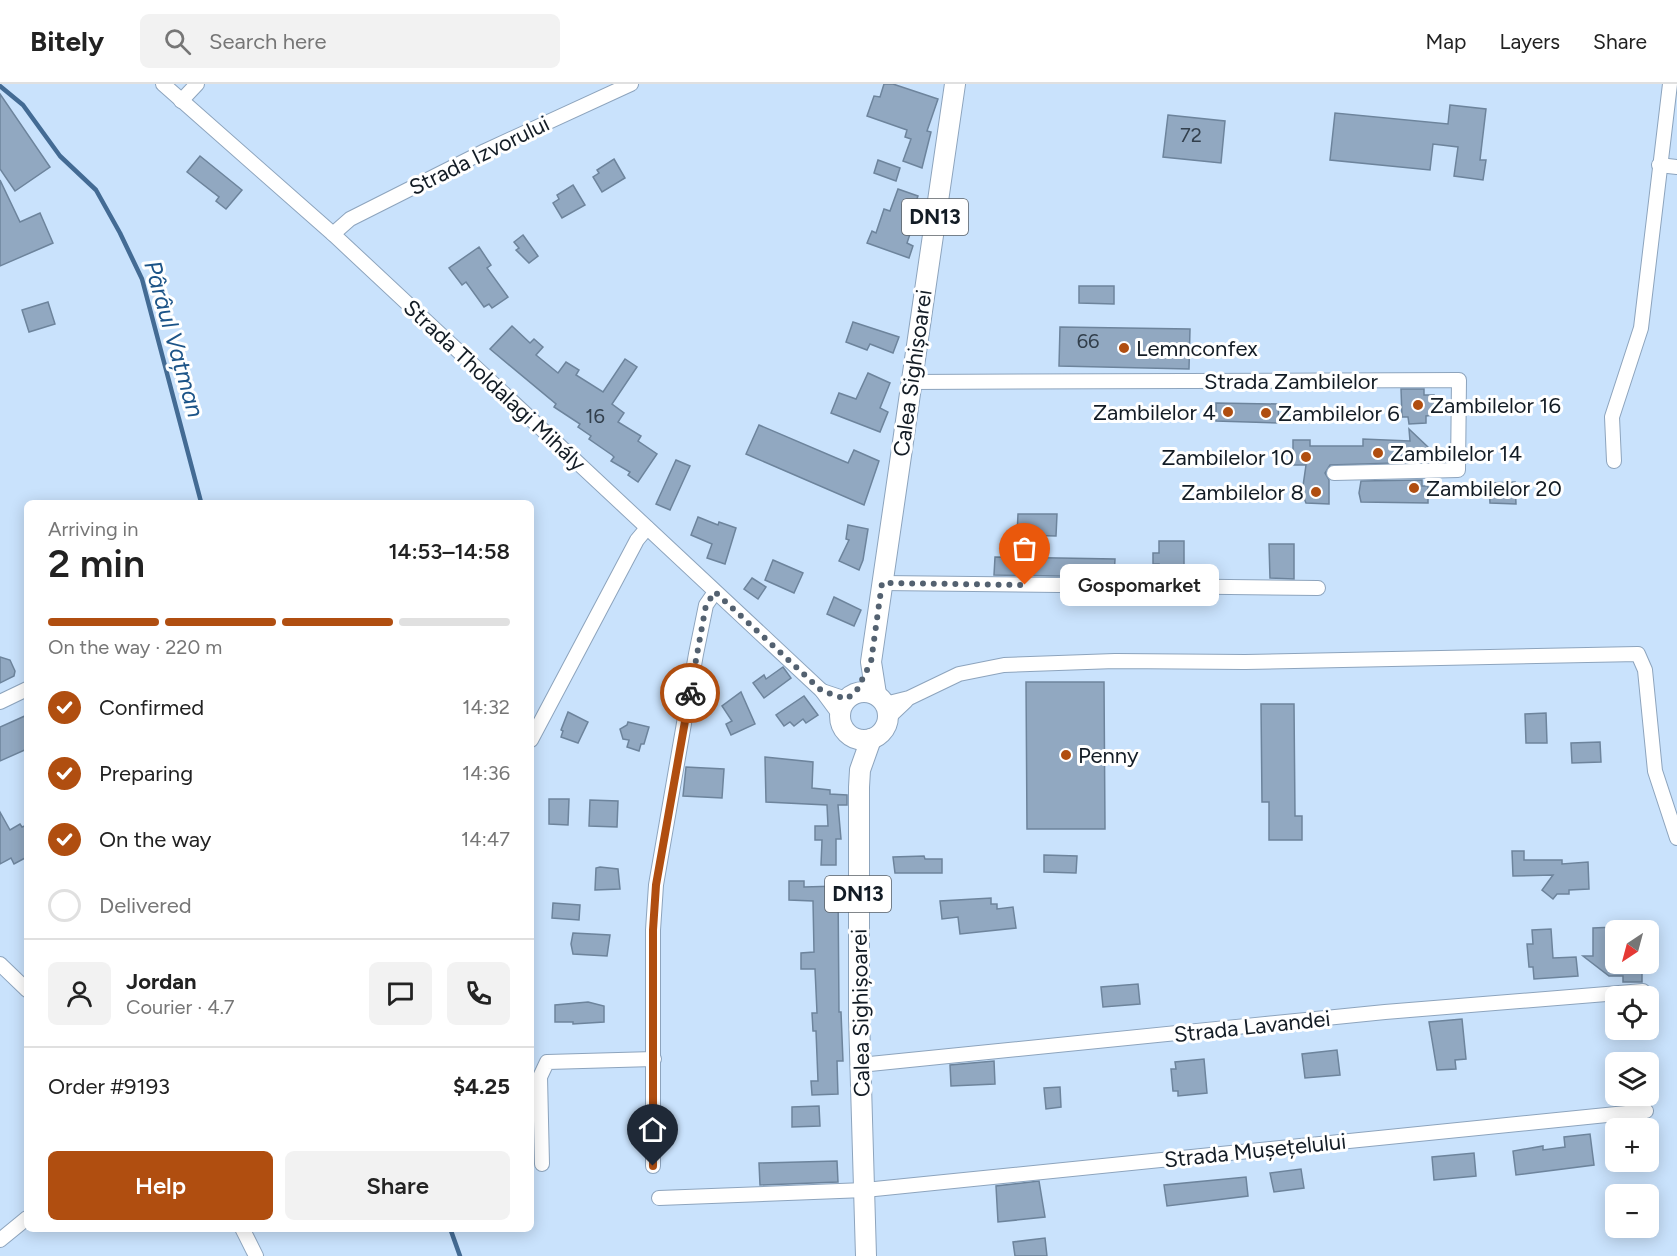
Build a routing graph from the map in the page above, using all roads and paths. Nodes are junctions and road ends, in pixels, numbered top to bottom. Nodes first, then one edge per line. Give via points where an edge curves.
1 (163, 84) edge
2 (197, 84) edge
3 (631, 84) edge
4 (955, 84) edge
5 (1670, 84) edge
6 (181, 101) junction
7 (1659, 165) junction
8 (1677, 167) edge
9 (333, 234) junction
10 (910, 382) junction
11 (1614, 461) dead end
12 (1334, 472) dead end
13 (647, 528) junction
14 (882, 583) junction
15 (1318, 588) dead end
16 (715, 592) junction
17 (24, 690) edge
18 (0, 702) edge
19 (865, 704) junction
20 (534, 734) edge
21 (862, 738) junction
22 (1677, 838) edge
23 (0, 964) edge
24 (24, 987) edge
25 (1605, 994) edge
26 (654, 1059) junction
27 (860, 1065) junction
28 (1646, 1111) dead end
29 (542, 1164) dead end
30 (653, 1166) dead end
31 (865, 1190) junction
32 (659, 1198) dead end
33 (24, 1220) edge
34 (244, 1232) edge
35 (2, 1233) edge
36 (256, 1256) edge
37 (866, 1256) edge

1 - 6 street, Strada Tholdalagi Mihály
2 - 6 street
3 - 9 street, Strada Izvorului via 484,151 350,219
4 - 10 highway, Calea Sighișoarei / DN13
5 - 7 street
6 - 9 street, Strada Tholdalagi Mihály
7 - 8 street
7 - 11 street via 1641,328 1612,417
9 - 13 street, Strada Tholdalagi Mihály
10 - 12 street, Strada Zambilelor via 1459,380 1458,470
10 - 14 highway, Calea Sighișoarei / DN13
13 - 16 street, Strada Tholdalagi Mihály
13 - 20 street via 637,540
14 - 15 street
14 - 19 highway, Calea Sighișoarei / DN13
16 - 19 street, Strada Tholdalagi Mihály via 822,691
16 - 26 street via 706,605 696,654 656,885
17 - 18 street
19 - 21 highway, DN13 via 844,731
19 - 21 highway via 883,731
19 - 22 street via 909,698 981,668 1032,664 1638,654 1645,670 1655,771
21 - 27 highway, Calea Sighișoarei / DN13
23 - 24 street
25 - 27 street, Strada Lavandei via 1384,1012
26 - 29 street via 547,1062 540,1077
26 - 30 street
27 - 31 highway, Calea Sighișoarei / DN13
28 - 31 street, Strada Mușețelului
31 - 32 street, Strada Mușețelului
31 - 37 highway, Calea Sighișoarei / DN13
33 - 35 street
34 - 36 street

